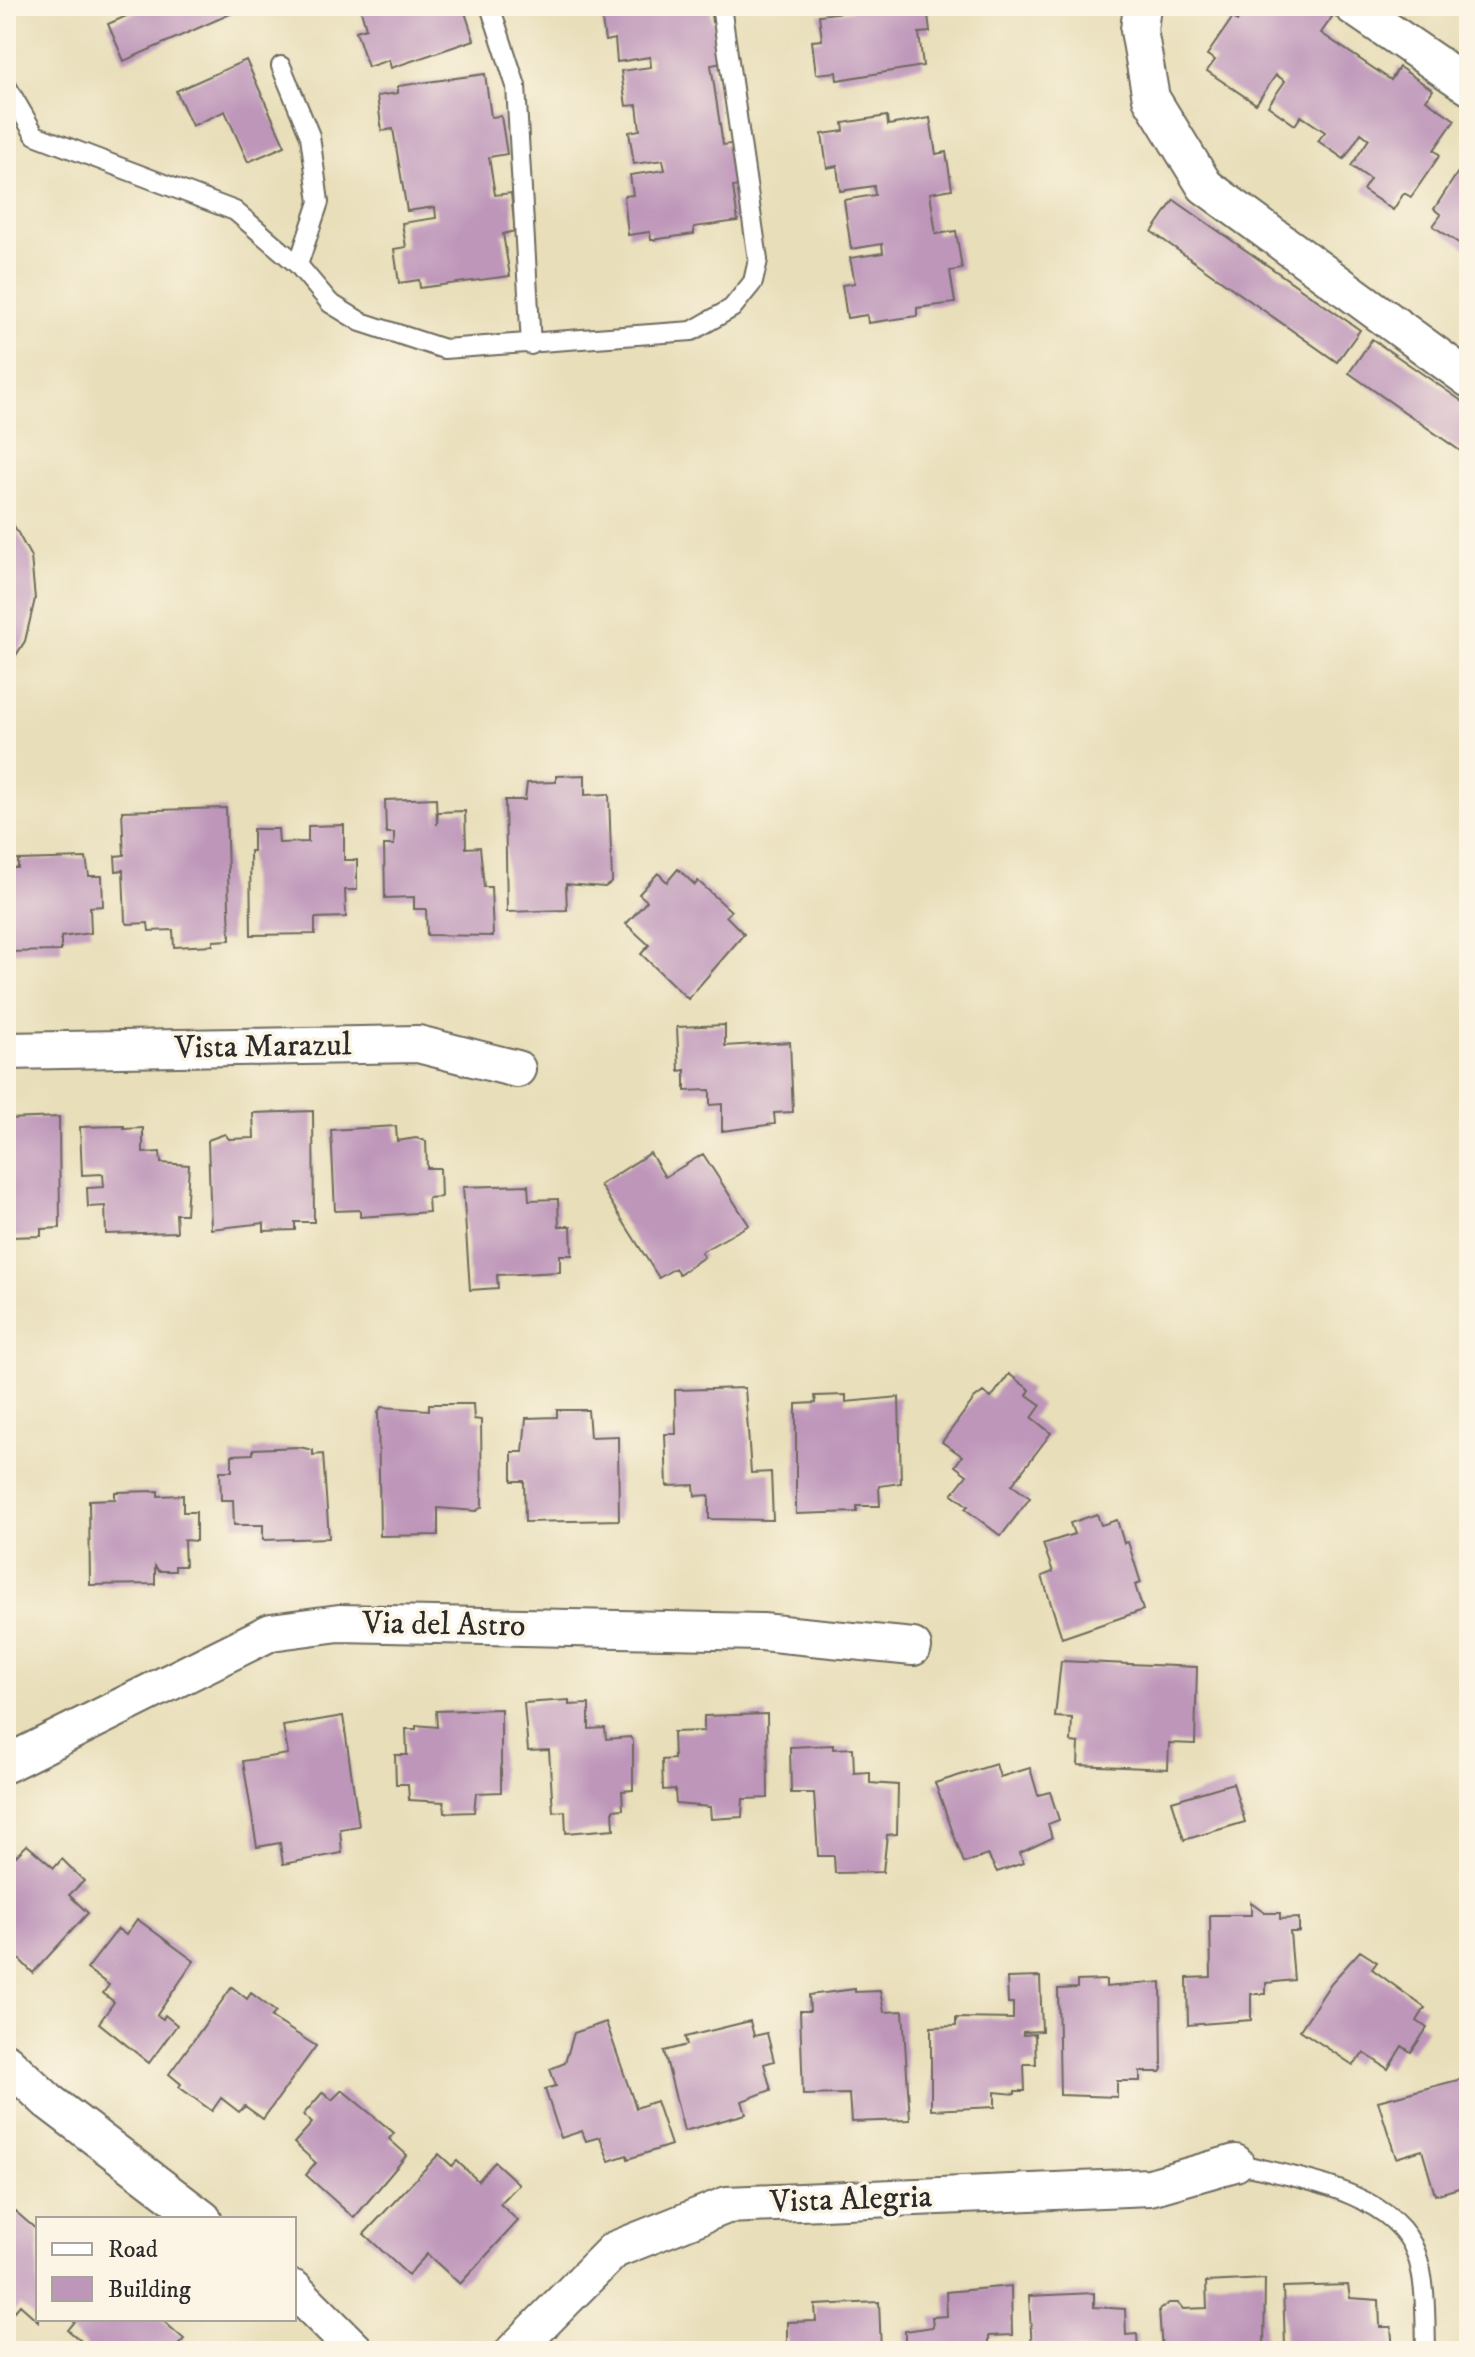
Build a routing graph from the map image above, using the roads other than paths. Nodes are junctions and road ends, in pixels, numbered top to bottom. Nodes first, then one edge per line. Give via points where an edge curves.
1 (490, 6) edge
2 (721, 6) edge
3 (1142, 6) edge
4 (1352, 6) edge
5 (281, 66) dead end
6 (6, 85) edge
7 (1469, 86) edge
8 (298, 265) junction
9 (531, 345) junction
10 (1469, 379) edge
11 (6, 1051) edge
12 (517, 1069) dead end
13 (913, 1647) dead end
14 (6, 1764) edge
15 (6, 2062) edge
16 (1235, 2163) joint
17 (200, 2217) edge
18 (296, 2291) edge
19 (356, 2351) edge
20 (514, 2351) edge
21 (1426, 2351) edge

1 - 9 lane via 516,86
2 - 9 lane via 758,260 753,282 732,308 692,331
3 - 10 street via 1139,30 1151,98 1205,186
4 - 7 street
5 - 8 lane via 310,136 319,202
6 - 8 lane via 35,135 235,211
8 - 9 lane via 330,303 361,322 444,349
11 - 12 street, Vista Marazul via 418,1044
13 - 14 street, Via del Astro via 762,1632 339,1623 271,1632
15 - 17 street via 48,2101
16 - 20 street, Vista Alegria via 1150,2187 727,2205 614,2250
16 - 21 lane via 1343,2189 1393,2220 1416,2252
18 - 19 street

